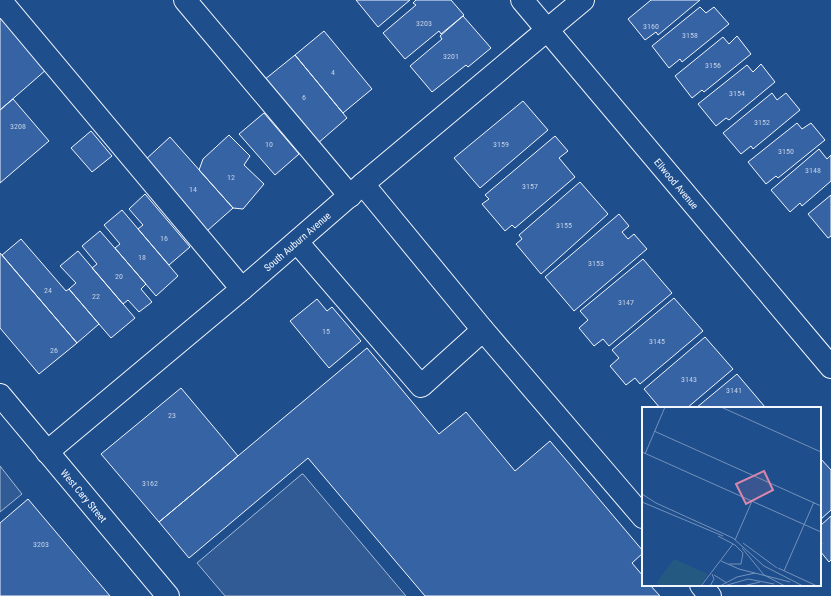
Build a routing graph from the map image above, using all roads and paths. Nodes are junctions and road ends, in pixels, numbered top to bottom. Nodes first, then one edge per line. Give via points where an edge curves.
1 (0, 0) edge
2 (185, 0) edge
3 (522, 0) edge
4 (583, 0) edge
5 (547, 30) junction
6 (357, 190) junction
7 (297, 242) junction
8 (242, 289) junction
9 (484, 330) junction
10 (831, 367) edge
11 (2, 401) edge
12 (47, 452) junction
13 (642, 516) edge
14 (702, 586) edge
15 (168, 596) edge
16 (710, 596) edge

1 - 8 main road
2 - 6 main road
3 - 5 main road, Ellwood Avenue
4 - 5 main road, South Auburn Avenue
5 - 6 main road, South Auburn Avenue
5 - 10 main road, Ellwood Avenue
6 - 7 main road, South Auburn Avenue
6 - 9 main road
7 - 8 main road, South Auburn Avenue
7 - 9 main road via 422,386
8 - 12 main road, South Auburn Avenue
9 - 13 main road
11 - 12 main road, West Cary Street
12 - 15 main road, West Cary Street
14 - 16 main road

